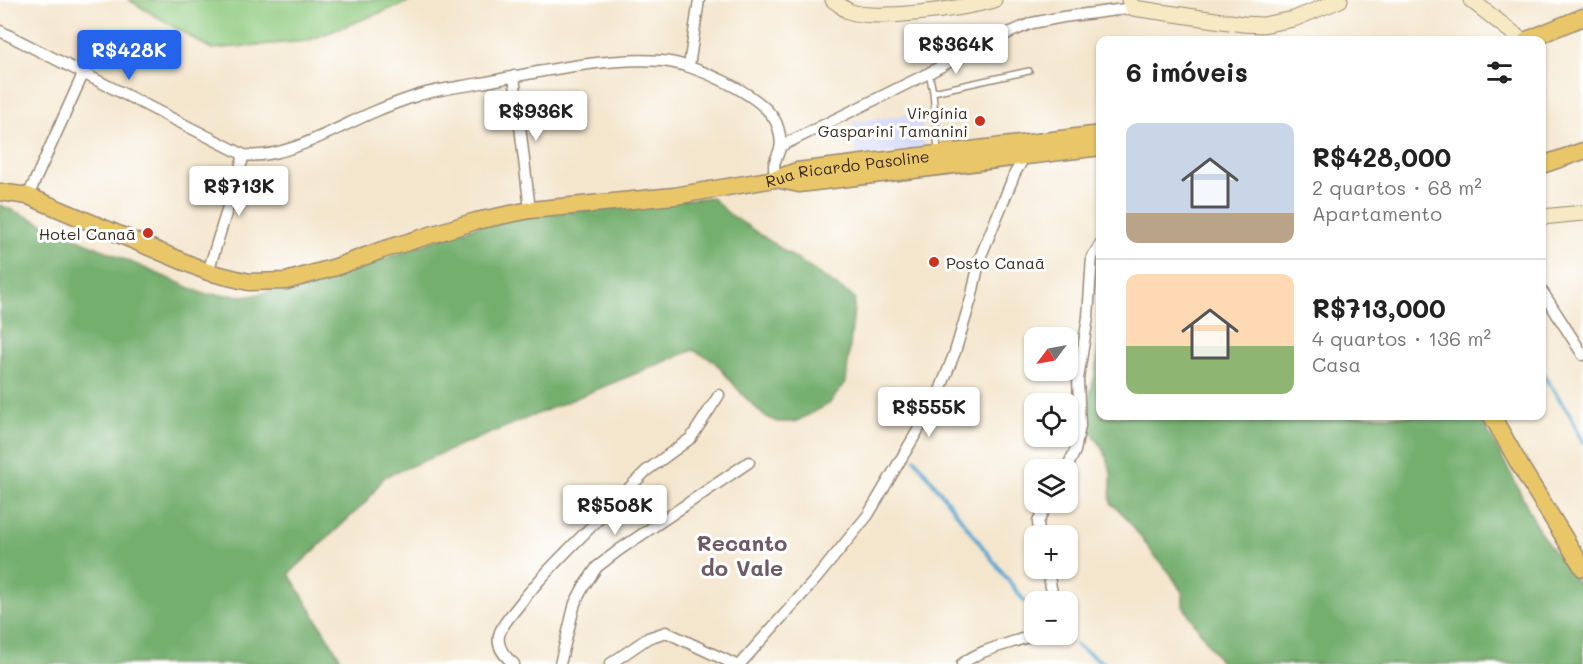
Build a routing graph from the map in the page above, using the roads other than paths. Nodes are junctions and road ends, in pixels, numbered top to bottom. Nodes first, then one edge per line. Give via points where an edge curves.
1 (699, 0) edge
2 (833, 0) edge
3 (994, 0) edge
4 (1340, 0) edge
5 (1471, 0) edge
6 (1131, 4) edge
7 (1583, 16) edge
8 (0, 31) edge
9 (1517, 36) edge
10 (1536, 36) edge
11 (689, 66) junction
12 (1029, 71) dead end
13 (929, 73) junction
14 (83, 74) junction
15 (514, 76) junction
16 (933, 92) junction
17 (1096, 135) edge
18 (781, 146) junction
19 (1096, 148) edge
20 (1583, 151) edge
21 (938, 154) junction
22 (244, 155) junction
23 (1025, 156) junction
24 (1546, 164) edge
25 (776, 179) junction
26 (0, 192) edge
27 (28, 196) junction
28 (530, 210) junction
29 (1583, 213) edge
30 (1546, 217) edge
31 (1096, 250) edge
32 (208, 272) junction
33 (1546, 297) edge
34 (1583, 355) edge
35 (719, 395) dead end
36 (1494, 420) edge
37 (1071, 459) edge
38 (749, 462) dead end
39 (1583, 568) edge
40 (1024, 637) edge
41 (514, 664) edge
42 (560, 664) edge
43 (610, 664) edge
44 (734, 664) edge
45 (740, 664) edge
46 (962, 664) edge

1 - 11 street
2 - 3 street via 848,10 874,15
4 - 6 street via 1294,19 1263,25
5 - 9 street
6 - 13 street via 1032,23
7 - 10 main road
8 - 14 street
11 - 15 street via 625,61
11 - 18 street via 759,102 776,122
12 - 16 lane
13 - 16 lane
13 - 18 street
14 - 22 street
14 - 27 street
15 - 22 street via 422,94 292,148 262,156
15 - 28 street
16 - 21 lane
17 - 21 main road, Rua Ricardo Pasoline
18 - 25 street via 774,164
19 - 23 main road, Rua Ricardo Pasoline
20 - 24 main road
21 - 25 main road, Rua Ricardo Pasoline via 797,171
22 - 32 street
23 - 25 main road, Rua Ricardo Pasoline via 799,184
23 - 45 street via 980,258 955,352 937,398 868,515
25 - 28 main road via 674,196
26 - 27 main road
27 - 32 main road
28 - 32 main road via 476,221 286,281 249,282
29 - 30 street
31 - 37 street via 1092,256 1078,380 1080,426
33 - 34 street
35 - 41 street via 691,438 646,471 529,592 500,633 504,654
36 - 39 main road
38 - 42 street via 597,567 575,603
40 - 46 street via 993,647
43 - 44 street via 648,638 666,632

